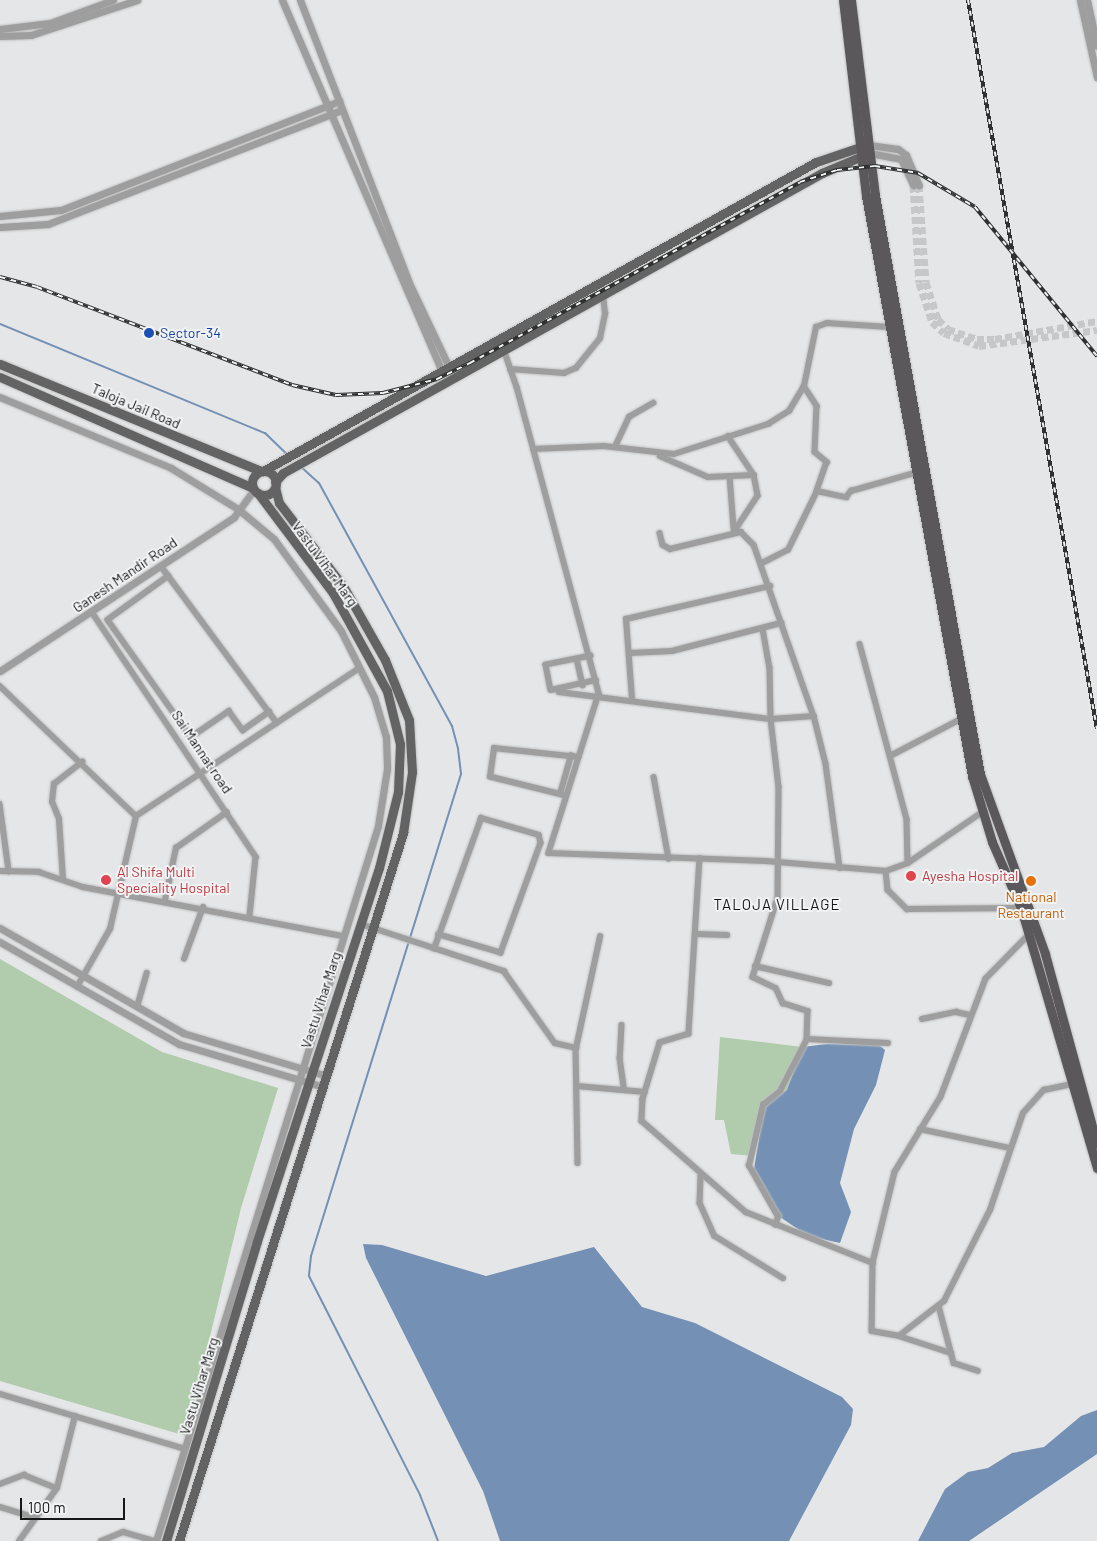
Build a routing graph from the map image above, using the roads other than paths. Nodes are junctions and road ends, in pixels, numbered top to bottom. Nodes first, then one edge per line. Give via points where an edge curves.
1 (113, 0) edge
2 (136, 0) edge
3 (282, 0) edge
4 (300, 0) edge
5 (843, 0) edge
6 (851, 0) edge
7 (1080, 0) edge
8 (1087, 0) edge
9 (0, 29) edge
10 (0, 36) edge
11 (1097, 46) edge
12 (1097, 77) edge
13 (339, 101) junction
14 (326, 105) junction
15 (342, 110) junction
16 (331, 116) junction
17 (865, 150) junction
18 (916, 185) tunnel mouth
19 (0, 216) edge
20 (0, 226) edge
21 (603, 295) junction
22 (889, 327) junction
23 (500, 338) junction
24 (506, 349) junction
25 (0, 364) edge
26 (445, 369) junction
27 (510, 369) junction
28 (0, 377) edge
29 (804, 386) junction
30 (0, 397) edge
31 (653, 403) dead end
32 (728, 436) junction
33 (616, 447) junction
34 (533, 449) junction
35 (658, 455) junction
36 (262, 471) junction
37 (914, 473) junction
38 (754, 475) junction
39 (730, 476) junction
40 (275, 485) junction
41 (255, 490) junction
42 (816, 491) junction
43 (238, 509) junction
44 (734, 532) junction
45 (660, 533) dead end
46 (762, 563) junction
47 (161, 566) junction
48 (169, 576) junction
49 (770, 586) junction
50 (92, 612) junction
51 (781, 623) junction
52 (763, 629) junction
53 (860, 644) dead end
54 (630, 653) junction
55 (591, 656) junction
56 (577, 659) junction
57 (360, 668) junction
58 (0, 671) edge
59 (596, 680) junction
60 (582, 684) junction
61 (0, 686) edge
62 (559, 692) dead end
63 (599, 694) junction
64 (632, 700) junction
65 (269, 712) junction
66 (814, 716) junction
67 (771, 720) junction
68 (961, 720) junction
69 (277, 723) junction
70 (892, 755) junction
71 (571, 756) junction
72 (579, 756) junction
73 (82, 762) junction
74 (202, 774) junction
75 (654, 777) dead end
76 (563, 795) junction
77 (0, 804) edge
78 (986, 810) junction
79 (227, 812) junction
80 (136, 816) junction
81 (700, 858) junction
82 (669, 859) junction
83 (776, 862) junction
84 (908, 863) junction
85 (840, 868) junction
86 (9, 871) junction
87 (886, 871) junction
88 (1, 872) edge
89 (63, 880) junction
90 (119, 890) junction
91 (165, 900) junction
92 (203, 907) junction
93 (1021, 908) junction
94 (250, 916) junction
95 (361, 924) junction
96 (0, 928) edge
97 (373, 928) junction
98 (1033, 932) junction
99 (696, 934) junction
100 (439, 935) junction
101 (727, 935) dead end
102 (343, 936) junction
103 (600, 937) dead end
104 (0, 942) edge
105 (434, 949) junction
106 (45, 954) junction
107 (184, 960) dead end
108 (37, 964) junction
109 (755, 966) junction
110 (147, 973) dead end
111 (84, 977) junction
112 (829, 983) dead end
113 (77, 987) junction
114 (136, 1007) junction
115 (970, 1015) junction
116 (922, 1019) dead end
117 (622, 1025) dead end
118 (807, 1039) junction
119 (888, 1043) dead end
120 (576, 1048) junction
121 (301, 1068) junction
122 (312, 1071) junction
123 (324, 1074) junction
124 (297, 1080) junction
125 (308, 1083) junction
126 (1075, 1083) junction
127 (320, 1086) junction
128 (577, 1086) junction
129 (624, 1087) junction
130 (645, 1092) junction
131 (920, 1129) junction
132 (1097, 1144) edge
133 (1010, 1148) junction
134 (578, 1163) dead end
135 (1097, 1168) edge
136 (701, 1176) junction
137 (776, 1225) junction
138 (873, 1263) junction
139 (783, 1278) dead end
140 (939, 1306) junction
141 (900, 1336) junction
142 (951, 1353) junction
143 (978, 1371) dead end
144 (0, 1394) edge
145 (75, 1416) junction
146 (182, 1448) junction
147 (0, 1484) edge
148 (57, 1488) junction
149 (0, 1507) edge
150 (35, 1518) junction
151 (19, 1541) edge
152 (101, 1541) edge
153 (155, 1541) edge
154 (166, 1541) edge
155 (179, 1541) edge

1 - 9 street via 50,23
2 - 10 street via 31,35
3 - 14 street
4 - 13 street
5 - 17 highway
6 - 17 highway
7 - 12 street
8 - 11 street
13 - 14 street
13 - 15 street
14 - 16 street
14 - 19 street via 61,210
15 - 16 street
15 - 26 street
16 - 20 street via 48,224
16 - 26 street
17 - 18 street via 898,149 906,155
17 - 21 main road
17 - 22 highway
17 - 23 main road via 816,162
17 - 78 highway
21 - 24 main road
21 - 27 street via 605,314 600,338 576,368 564,373
22 - 29 street via 827,323 816,327
22 - 37 highway
23 - 24 street
23 - 26 main road
24 - 27 street
24 - 40 main road via 299,465
25 - 36 main road, Taloja Jail Road
26 - 36 main road
27 - 34 street
28 - 41 main road, Taloja Jail Road
29 - 32 street via 789,411 768,424
29 - 42 street via 817,406 815,452 827,462
30 - 43 street via 171,468
31 - 33 street via 629,417
32 - 35 street via 674,454
32 - 38 street
33 - 34 street
33 - 35 street
34 - 55 street
35 - 39 street via 708,477
36 - 40 main road, Taloja Jail Road
36 - 41 main road via 254,477
37 - 42 street via 851,491 846,497
37 - 68 highway
38 - 39 street
38 - 44 street via 758,496
39 - 44 street
40 - 41 main road via 266,494
40 - 97 main road via 282,508 357,608 398,686 409,720 413,757 408,813
41 - 43 street, Ganesh Mandir Road
41 - 95 main road, Vastu Vihar Marg via 340,604 374,665 397,723 400,756 396,811
42 - 46 street via 788,550
43 - 47 street, Ganesh Mandir Road via 234,517
43 - 57 street via 297,564
44 - 45 street via 670,548 663,545
44 - 46 street via 744,533
46 - 49 street
47 - 48 street
47 - 50 street, Ganesh Mandir Road
48 - 65 street
48 - 65 street via 108,620 191,737 228,711 243,730
49 - 51 street
49 - 54 street via 628,618
50 - 58 street, Ganesh Mandir Road
50 - 74 street, Sai Mannat road
51 - 52 street
51 - 66 street
52 - 54 street via 672,650
52 - 67 street via 770,667
53 - 70 street
54 - 64 street
55 - 56 street
55 - 59 street
56 - 60 street
56 - 60 street via 546,665 551,690
57 - 69 street
57 - 102 street via 381,715 387,769 378,826
59 - 60 street
59 - 63 street
61 - 73 street
62 - 63 street
63 - 64 street
63 - 72 street
64 - 67 street via 695,712
65 - 69 street
66 - 67 street
66 - 85 street via 826,764
67 - 83 street via 779,788
68 - 70 street
68 - 78 highway
69 - 74 street
70 - 84 street via 907,820
71 - 72 street
71 - 76 street
71 - 76 street via 494,748 490,777
72 - 76 street
73 - 80 street
73 - 89 street via 54,784 52,802 59,819
74 - 79 street, Sai Mannat road
74 - 80 street
75 - 82 street
76 - 82 street via 549,853
77 - 86 street
78 - 84 street
78 - 93 highway
78 - 98 highway
79 - 91 street via 176,848
79 - 94 street, Sai Mannat road via 259,863
80 - 90 street
81 - 82 street
81 - 83 street
81 - 99 street
83 - 85 street
83 - 109 street via 775,913
84 - 87 street
85 - 87 street
86 - 88 street
86 - 89 street via 39,872
87 - 93 street via 888,890 907,909
89 - 90 street
90 - 91 street
90 - 111 street via 106,939
91 - 92 street
92 - 94 street
92 - 107 street
93 - 98 highway
94 - 102 street
95 - 97 street
95 - 122 main road, Vastu Vihar Marg
96 - 106 street
97 - 105 street
97 - 123 main road
98 - 115 street via 997,964
98 - 126 highway
99 - 101 street
99 - 130 street via 689,1034 660,1043
100 - 100 street via 481,818 539,835 541,843 501,953
100 - 105 street
102 - 121 street
103 - 120 street
104 - 108 street
105 - 120 street via 504,971 555,1043
106 - 108 street
106 - 111 street
108 - 113 street
109 - 112 street
109 - 118 street via 753,977 759,983 776,988 783,1003 808,1011
110 - 114 street
111 - 113 street
111 - 114 street
113 - 124 street via 178,1044
114 - 121 street via 191,1036
115 - 116 street via 956,1012
115 - 131 street via 941,1097
117 - 129 street via 620,1058
118 - 119 street
118 - 137 street via 780,1091 763,1105 750,1155 751,1176 778,1217
120 - 128 street
121 - 122 street
121 - 124 street
122 - 123 street
122 - 125 main road, Vastu Vihar Marg
123 - 127 main road
124 - 125 street
124 - 146 street
125 - 127 street
125 - 154 main road, Vastu Vihar Marg
126 - 132 highway
126 - 133 street via 1044,1090 1033,1099
126 - 135 highway
127 - 155 main road
128 - 129 street
128 - 134 street
129 - 130 street
130 - 136 street via 642,1121
131 - 133 street
131 - 138 street via 902,1157 887,1196
133 - 140 street via 990,1210
136 - 137 street via 746,1212
136 - 139 street via 700,1203 715,1236
137 - 138 street
138 - 141 street via 870,1329
140 - 141 street
140 - 142 street
141 - 142 street
142 - 143 street via 954,1363
144 - 145 street
145 - 146 street
145 - 148 street
146 - 153 street
147 - 148 street via 24,1474
148 - 150 street
149 - 150 street
150 - 151 street
152 - 153 street via 124,1532

